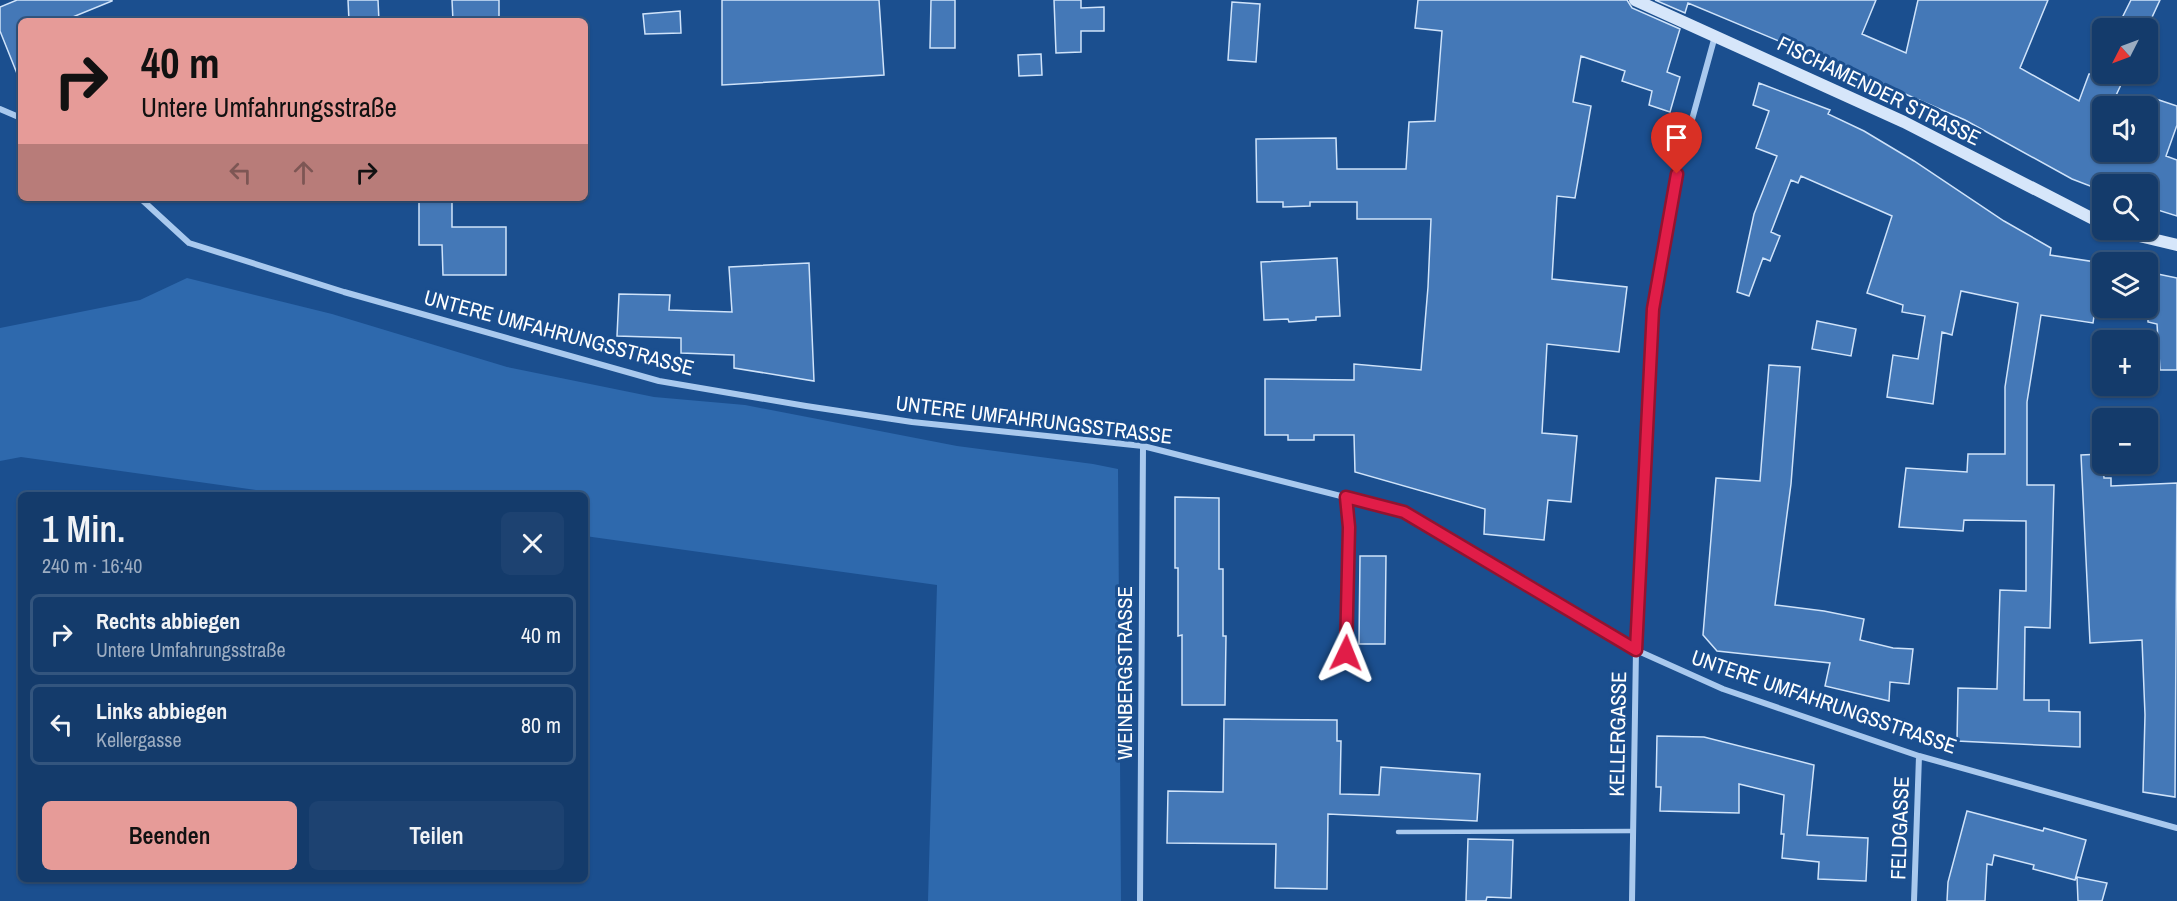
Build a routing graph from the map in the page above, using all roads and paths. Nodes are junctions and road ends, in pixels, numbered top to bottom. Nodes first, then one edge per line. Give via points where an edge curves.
1 (1635, 0) edge
2 (1715, 35) junction
3 (0, 109) edge
4 (18, 117) edge
5 (143, 201) edge
6 (2092, 218) edge
7 (2156, 240) edge
8 (2177, 245) edge
9 (1143, 446) junction
10 (1346, 497) junction
11 (1636, 650) junction
12 (1346, 653) dead end
13 (1919, 756) junction
14 (2177, 828) edge
15 (1633, 831) junction
16 (1398, 832) dead end
17 (1140, 901) edge
18 (1632, 901) edge
19 (1914, 901) edge

1 - 2 main road, FISCHAMENDER STRASSE
2 - 6 main road, FISCHAMENDER STRASSE via 1904,122
2 - 11 street, KELLERGASSE via 1677,174 1653,309
3 - 4 street
5 - 9 street, UNTERE UMFAHRUNGSSTRASSE via 189,243 344,292 659,381 912,422
7 - 8 main road
9 - 10 street, UNTERE UMFAHRUNGSSTRASSE
9 - 17 street, WEINBERGSTRASSE
10 - 11 street, UNTERE UMFAHRUNGSSTRASSE via 1404,512
10 - 12 lane
11 - 13 street, UNTERE UMFAHRUNGSSTRASSE via 1723,689
11 - 15 street, KELLERGASSE
13 - 14 street, UNTERE UMFAHRUNGSSTRASSE
13 - 19 street, FELDGASSE
15 - 16 lane
15 - 18 street, KELLERGASSE

